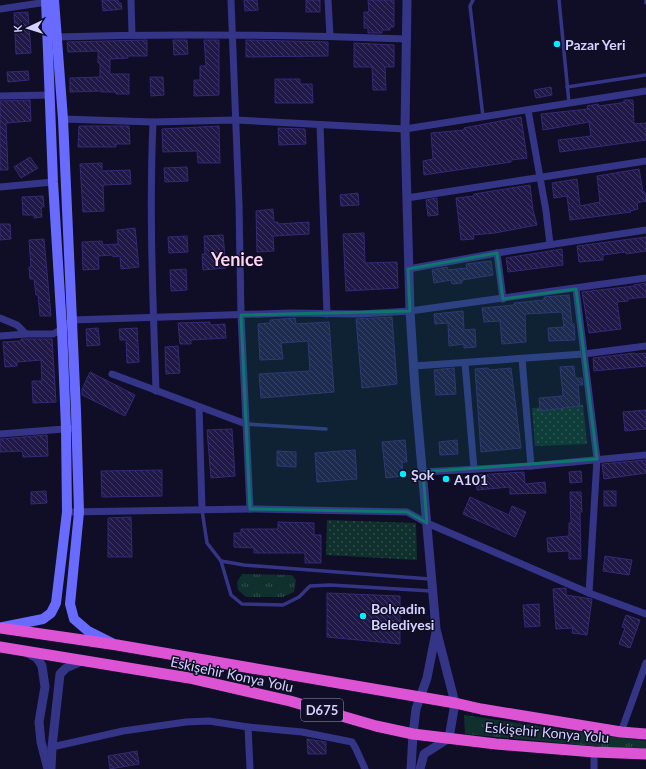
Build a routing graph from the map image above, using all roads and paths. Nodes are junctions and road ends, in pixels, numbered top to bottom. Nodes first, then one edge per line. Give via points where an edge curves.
1 (131, 0) edge
2 (232, 0) edge
3 (328, 0) edge
4 (407, 0) edge
5 (474, 0) edge
6 (559, 0) edge
7 (49, 1) edge
8 (0, 9) edge
9 (132, 34) junction
10 (234, 35) junction
11 (330, 36) junction
12 (58, 37) junction
13 (407, 39) junction
14 (646, 75) edge
15 (567, 87) junction
16 (646, 91) edge
17 (50, 95) junction
18 (0, 96) edge
19 (569, 103) junction
20 (528, 110) junction
21 (483, 117) junction
22 (63, 119) junction
23 (235, 120) junction
24 (153, 122) junction
25 (320, 125) junction
26 (405, 129) junction
27 (646, 161) edge
28 (540, 178) junction
29 (53, 182) junction
30 (0, 187) edge
31 (407, 198) junction
32 (646, 230) edge
33 (550, 244) junction
34 (497, 253) junction
35 (408, 269) junction
36 (646, 278) edge
37 (576, 289) junction
38 (504, 299) junction
39 (410, 311) junction
40 (327, 314) junction
41 (241, 315) junction
42 (0, 318) edge
43 (153, 318) junction
44 (72, 320) junction
45 (62, 329) junction
46 (26, 334) junction
47 (0, 336) edge
48 (646, 346) edge
49 (584, 354) junction
50 (522, 359) junction
51 (465, 363) junction
52 (414, 366) junction
53 (112, 374) dead end
54 (156, 391) junction
55 (198, 407) junction
56 (246, 424) junction
57 (66, 428) junction
58 (77, 428) junction
59 (326, 430) dead end
60 (0, 434) edge
61 (646, 455) edge
62 (597, 459) junction
63 (531, 466) junction
64 (474, 469) junction
65 (423, 472) junction
66 (250, 509) junction
67 (202, 510) junction
68 (67, 512) junction
69 (79, 512) junction
70 (427, 523) junction
71 (221, 561) junction
72 (431, 579) junction
73 (433, 591) junction
74 (589, 593) junction
75 (646, 614) edge
76 (0, 628) edge
77 (436, 628) junction
78 (117, 645) junction
79 (0, 646) edge
80 (23, 651) junction
81 (82, 661) junction
82 (646, 663) edge
83 (421, 698) junction
84 (455, 703) junction
85 (248, 727) junction
86 (621, 732) junction
87 (413, 734) junction
88 (646, 734) edge
89 (449, 738) junction
90 (52, 747) junction
91 (594, 752) junction
92 (646, 754) edge
93 (48, 769) edge
94 (51, 769) edge
95 (250, 769) edge
96 (365, 769) edge
97 (411, 769) edge
98 (420, 769) edge
99 (594, 769) edge

1 - 9 street
2 - 10 street
3 - 11 street
4 - 13 street
5 - 21 lane via 470,6
6 - 15 lane
7 - 8 street
7 - 12 main road
7 - 17 main road
9 - 10 street
9 - 12 street
10 - 11 street
10 - 23 street
11 - 13 street
12 - 22 main road
13 - 26 street
14 - 15 lane
15 - 19 lane
16 - 19 street
17 - 18 street
17 - 29 main road
19 - 20 street
20 - 21 street
20 - 28 street
21 - 26 street
22 - 24 street
22 - 44 main road
23 - 24 street
23 - 25 street
23 - 41 street
24 - 43 street
25 - 26 street
25 - 40 street
26 - 31 street
27 - 28 street
28 - 31 street
28 - 33 street
29 - 30 street
29 - 45 main road
31 - 35 street
32 - 33 street
33 - 34 street
34 - 35 street
34 - 38 street
35 - 39 street
36 - 37 street
37 - 38 street
37 - 49 street
38 - 39 street
39 - 40 street
39 - 52 street
40 - 41 street
41 - 43 street
41 - 56 street
42 - 46 street via 17,325
43 - 44 street
43 - 54 street
44 - 45 street
44 - 58 main road
45 - 46 street via 53,334
45 - 57 main road
46 - 47 street
48 - 49 street
49 - 50 street
49 - 62 street
50 - 51 street
50 - 63 street
51 - 52 street
51 - 64 street
52 - 65 street
53 - 54 street
54 - 55 street
55 - 56 street
55 - 67 street
56 - 59 lane
56 - 66 street
57 - 58 street
57 - 60 street
57 - 68 main road
58 - 69 main road
61 - 62 street
62 - 63 street
62 - 74 street
63 - 64 street
64 - 65 street
65 - 70 street
66 - 67 street
66 - 70 street via 407,512
67 - 69 street
67 - 71 lane via 207,543
68 - 69 street
68 - 76 main road via 56,603 51,614 42,619
69 - 78 main road via 70,604 74,619 88,631
70 - 72 street
70 - 74 street
71 - 72 lane via 244,565
71 - 73 lane via 231,595 242,604 283,605 299,597 310,586
72 - 73 street
73 - 77 street
74 - 75 street
76 - 78 highway, Eskişehir Konya Yolu / D675
77 - 83 street
77 - 84 street
78 - 83 highway, Eskişehir Konya Yolu / D675
79 - 80 highway, Eskişehir Konya Yolu / D675
80 - 81 highway, Eskişehir Konya Yolu / D675
80 - 93 street via 37,658 42,666 45,687 39,722
81 - 87 highway, Eskişehir Konya Yolu / D675 via 189,678 290,701
81 - 90 street via 66,668 60,674
82 - 86 street
83 - 84 highway, Eskişehir Konya Yolu / D675
83 - 87 street via 416,709
84 - 86 highway, Eskişehir Konya Yolu / D675
84 - 89 street
85 - 90 street via 209,721 186,722 123,731
85 - 95 street
85 - 96 street via 302,732 352,742
86 - 88 highway, Eskişehir Konya Yolu / D675
87 - 89 highway, Eskişehir Konya Yolu / D675
87 - 97 street
89 - 91 highway, Eskişehir Konya Yolu / D675
89 - 98 street via 424,754
90 - 94 street
91 - 92 highway, Eskişehir Konya Yolu / D675
91 - 99 street

